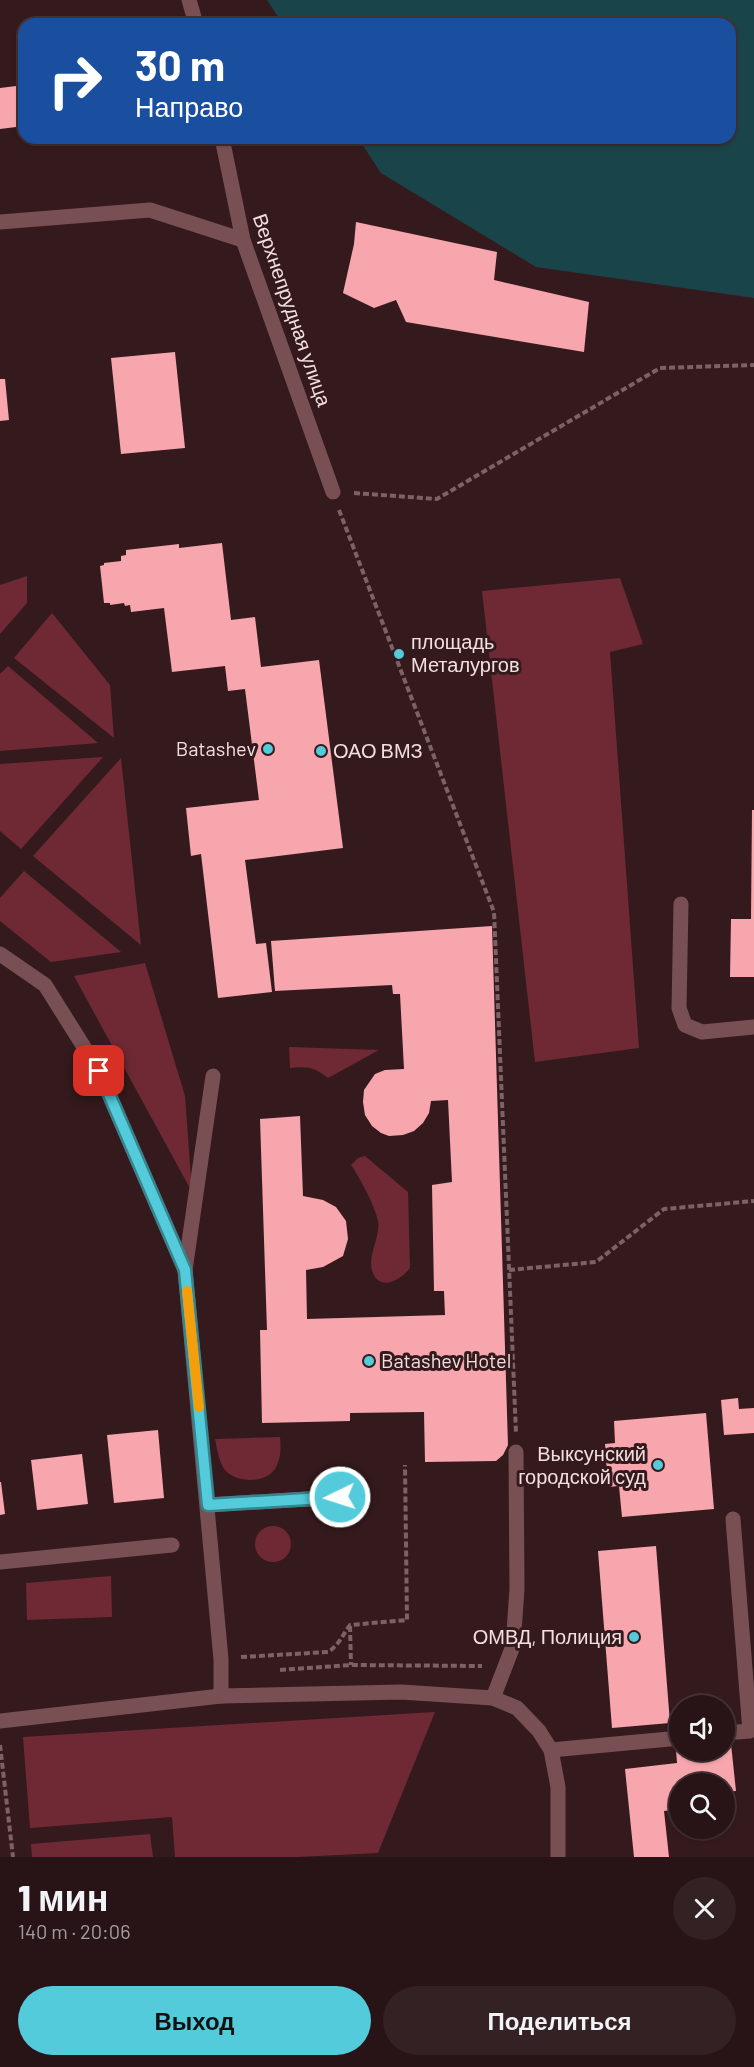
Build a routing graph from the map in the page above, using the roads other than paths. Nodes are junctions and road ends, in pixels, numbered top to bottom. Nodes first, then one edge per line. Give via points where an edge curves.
1 (189, 0) edge
2 (194, 18) edge
3 (223, 144) edge
4 (0, 222) edge
5 (243, 240) junction
6 (333, 492) road end
7 (681, 904) dead end
8 (0, 954) edge
9 (754, 1027) edge
10 (213, 1076) dead end
11 (185, 1270) junction
12 (516, 1452) road end
13 (340, 1497) dead end
14 (208, 1505) junction
15 (733, 1519) dead end
16 (172, 1545) dead end
17 (0, 1562) edge
18 (221, 1696) junction
19 (493, 1698) junction
20 (0, 1721) edge
21 (735, 1732) edge
22 (669, 1738) edge
23 (551, 1750) junction
24 (558, 1857) edge

1 - 2 street
3 - 5 street, Верхнепрудная улица
4 - 5 street via 150,210
5 - 6 street, Верхнепрудная улица
7 - 9 street via 679,1008 685,1025 702,1032
8 - 11 street via 45,985 99,1071
10 - 11 street
11 - 14 street
12 - 19 street via 517,1589 513,1646
13 - 14 street
14 - 18 street
15 - 21 street via 750,1731
16 - 17 street
18 - 19 street via 401,1692
18 - 20 street
19 - 23 street via 517,1708
22 - 23 street
23 - 24 street via 558,1787

